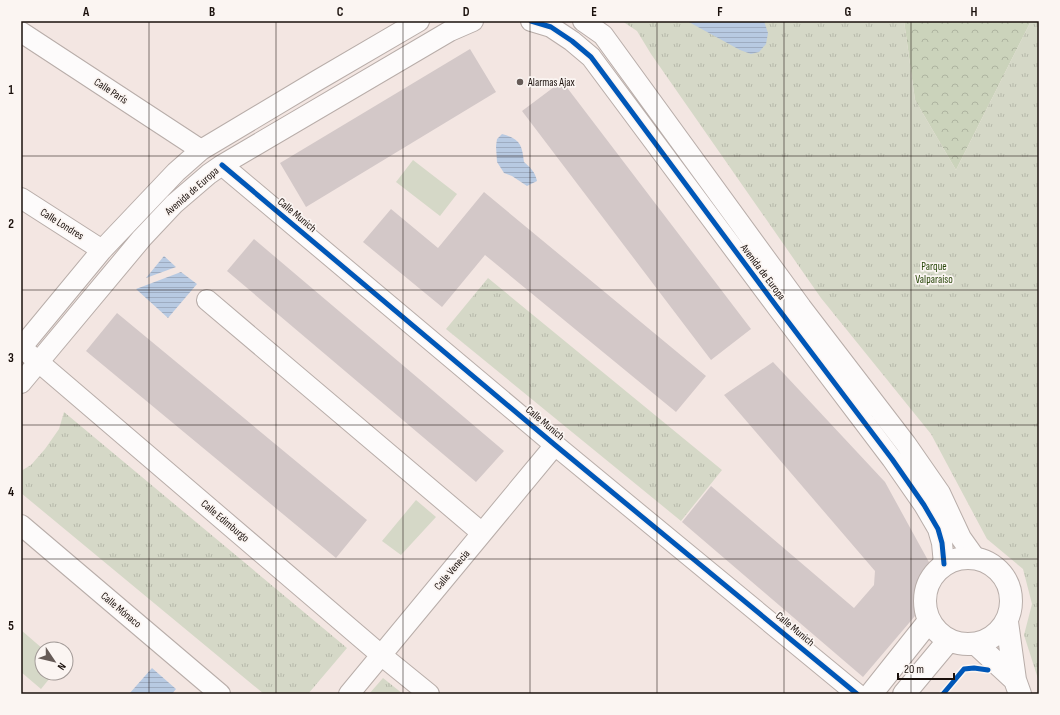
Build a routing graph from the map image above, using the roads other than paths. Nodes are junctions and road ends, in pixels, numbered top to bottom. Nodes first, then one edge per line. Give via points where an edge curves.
1 (419, 21) edge
2 (473, 21) edge
3 (531, 21) edge
4 (583, 21) edge
5 (21, 32) edge
6 (200, 150) junction
7 (222, 165) junction
8 (21, 198) edge
9 (102, 250) junction
10 (207, 300) dead end
11 (21, 348) edge
12 (39, 363) junction
13 (21, 383) edge
14 (556, 445) junction
15 (21, 525) edge
16 (482, 533) junction
17 (976, 559) junction
18 (944, 564) junction
19 (929, 621) junction
20 (1006, 622) junction
21 (949, 640) junction
22 (976, 644) junction
23 (382, 655) junction
24 (1018, 687) edge
25 (220, 694) edge
26 (349, 694) edge
27 (429, 694) edge
28 (857, 694) edge
29 (871, 694) edge
30 (904, 694) edge

1 - 6 street, Avenida de Europa
2 - 7 street, Avenida de Europa via 450,31
3 - 18 street, Avenida de Europa via 552,27 591,57 892,459 938,529
4 - 17 street, Avenida de Europa via 603,35 801,307 906,444 940,493 962,538
5 - 6 street, Calle París
6 - 9 street, Avenida de Europa
7 - 12 street, Avenida de Europa via 174,204 142,238
7 - 14 street, Calle Munich
8 - 9 street, Calle Londres
9 - 11 street, Avenida de Europa
10 - 16 street
11 - 12 street, Calle Edimburgo
12 - 13 street, Avenida de Europa
12 - 23 street, Calle Edimburgo
14 - 16 street, Calle Venecia
14 - 28 street, Calle Munich
15 - 25 street, Calle Mónaco
16 - 23 street, Calle Venecia
17 - 18 street via 962,558
17 - 20 street via 981,559 998,569 1008,584 1012,603
18 - 19 street via 930,580 924,601
19 - 21 street via 937,632
19 - 29 street
20 - 22 street via 994,636
20 - 24 street
21 - 22 street via 962,644
21 - 30 street
22 - 24 street
23 - 26 street, Calle Venecia
23 - 27 street, Calle Edimburgo

